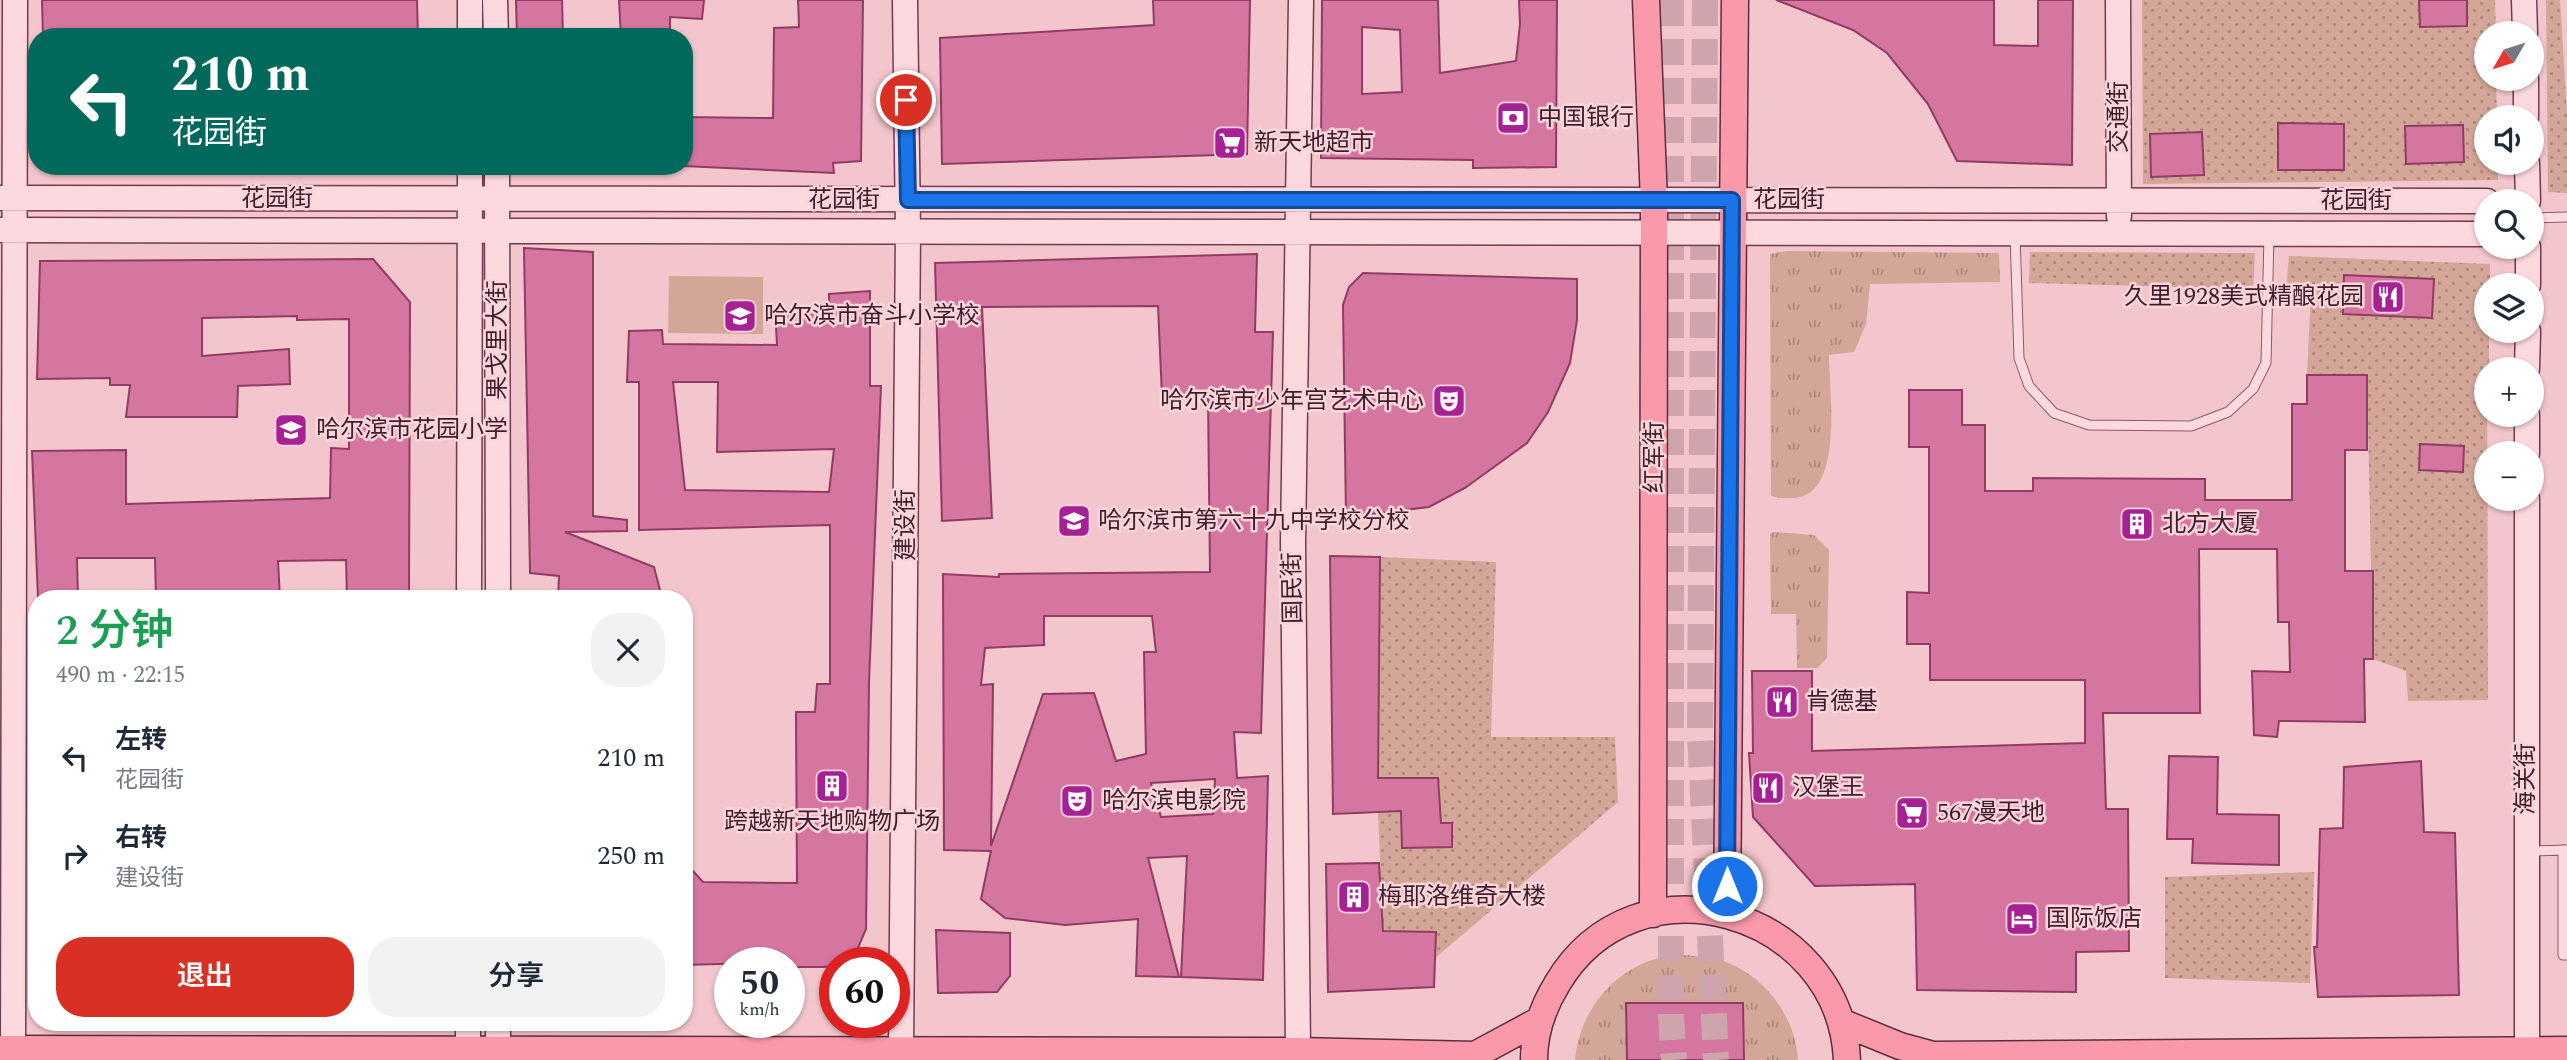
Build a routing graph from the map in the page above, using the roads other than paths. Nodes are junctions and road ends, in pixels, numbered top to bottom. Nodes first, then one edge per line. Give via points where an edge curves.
1 (15, 0) edge
2 (470, 0) edge
3 (495, 0) edge
4 (905, 0) edge
5 (1301, 0) edge
6 (1646, 0) edge
7 (1735, 0) edge
8 (2118, 0) edge
9 (2525, 0) edge
10 (2525, 21) edge
11 (470, 28) edge
12 (496, 28) edge
13 (470, 175) edge
14 (497, 175) edge
15 (7, 198) edge
16 (470, 199) junction
17 (497, 199) junction
18 (908, 200) junction
19 (1299, 200) junction
20 (1732, 200) junction
21 (2119, 201) junction
22 (2474, 201) edge
23 (1654, 202) junction
24 (2567, 217) edge
25 (2544, 218) edge
26 (6, 230) edge
27 (470, 230) junction
28 (498, 231) junction
29 (908, 231) junction
30 (1299, 232) junction
31 (1731, 232) junction
32 (1653, 233) junction
33 (2015, 233) junction
34 (2119, 233) junction
35 (2269, 234) junction
36 (2474, 234) edge
37 (2527, 511) edge
38 (469, 590) edge
39 (498, 590) edge
40 (2565, 850) edge
41 (2526, 851) junction
42 (2565, 896) edge
43 (1653, 914) junction
44 (1727, 914) junction
45 (2567, 955) edge
46 (1541, 1020) junction
47 (1841, 1022) junction
48 (468, 1031) edge
49 (498, 1031) edge
50 (901, 1049) junction
51 (2567, 1050) edge
52 (1298, 1051) junction
53 (9, 1053) edge
54 (468, 1054) edge
55 (498, 1055) edge
56 (2528, 1055) edge
57 (1534, 1060) edge
58 (1847, 1060) edge

1 - 15 main road
2 - 11 main road
3 - 12 main road
4 - 18 main road, 建设街
5 - 19 main road, 国民街
6 - 23 main road, 红军街
7 - 20 main road
8 - 21 main road, 交通街
9 - 10 main road
13 - 16 main road, 果戈里大街
14 - 17 main road, 果戈里大街
15 - 16 main road, 花园街
15 - 26 main road
16 - 17 main road, 花园街
16 - 27 main road, 果戈里大街
17 - 18 main road, 花园街
17 - 28 main road, 果戈里大街
18 - 19 main road, 花园街
18 - 29 main road, 建设街
19 - 23 main road, 花园街
19 - 30 main road, 国民街
20 - 21 main road, 花园街
20 - 23 main road, 花园街
20 - 31 main road
21 - 22 main road, 花园街
21 - 34 main road, 交通街
23 - 32 main road, 红军街
24 - 25 lane
26 - 27 main road, 花园街
26 - 53 main road
27 - 28 main road, 花园街
27 - 38 main road, 果戈里大街
28 - 29 main road, 花园街
28 - 39 main road, 果戈里大街
29 - 30 main road, 花园街
29 - 50 main road, 建设街
30 - 32 main road, 花园街
30 - 52 main road, 国民街 via 1293,543
31 - 32 main road, 花园街
31 - 33 main road, 花园街
31 - 44 main road
32 - 43 main road, 红军街
33 - 34 main road, 花园街
33 - 35 lane via 2019,358 2029,386 2054,413 2089,425 2191,426 2228,412 2253,389 2266,363
34 - 35 main road, 花园街
35 - 36 main road, 花园街
37 - 41 main road, 海关街
40 - 41 lane
40 - 42 lane
41 - 56 main road, 海关街
42 - 45 lane via 2563,955
43 - 44 main road via 1682,909
43 - 46 main road via 1615,928 1576,958 1549,998
44 - 47 main road via 1753,922 1798,953 1817,973
46 - 52 main road via 1475,1055
46 - 57 main road
47 - 56 main road via 1933,1055
47 - 58 main road
48 - 54 main road
49 - 55 main road
50 - 52 main road
50 - 55 main road
51 - 56 main road
53 - 54 main road
54 - 55 main road

